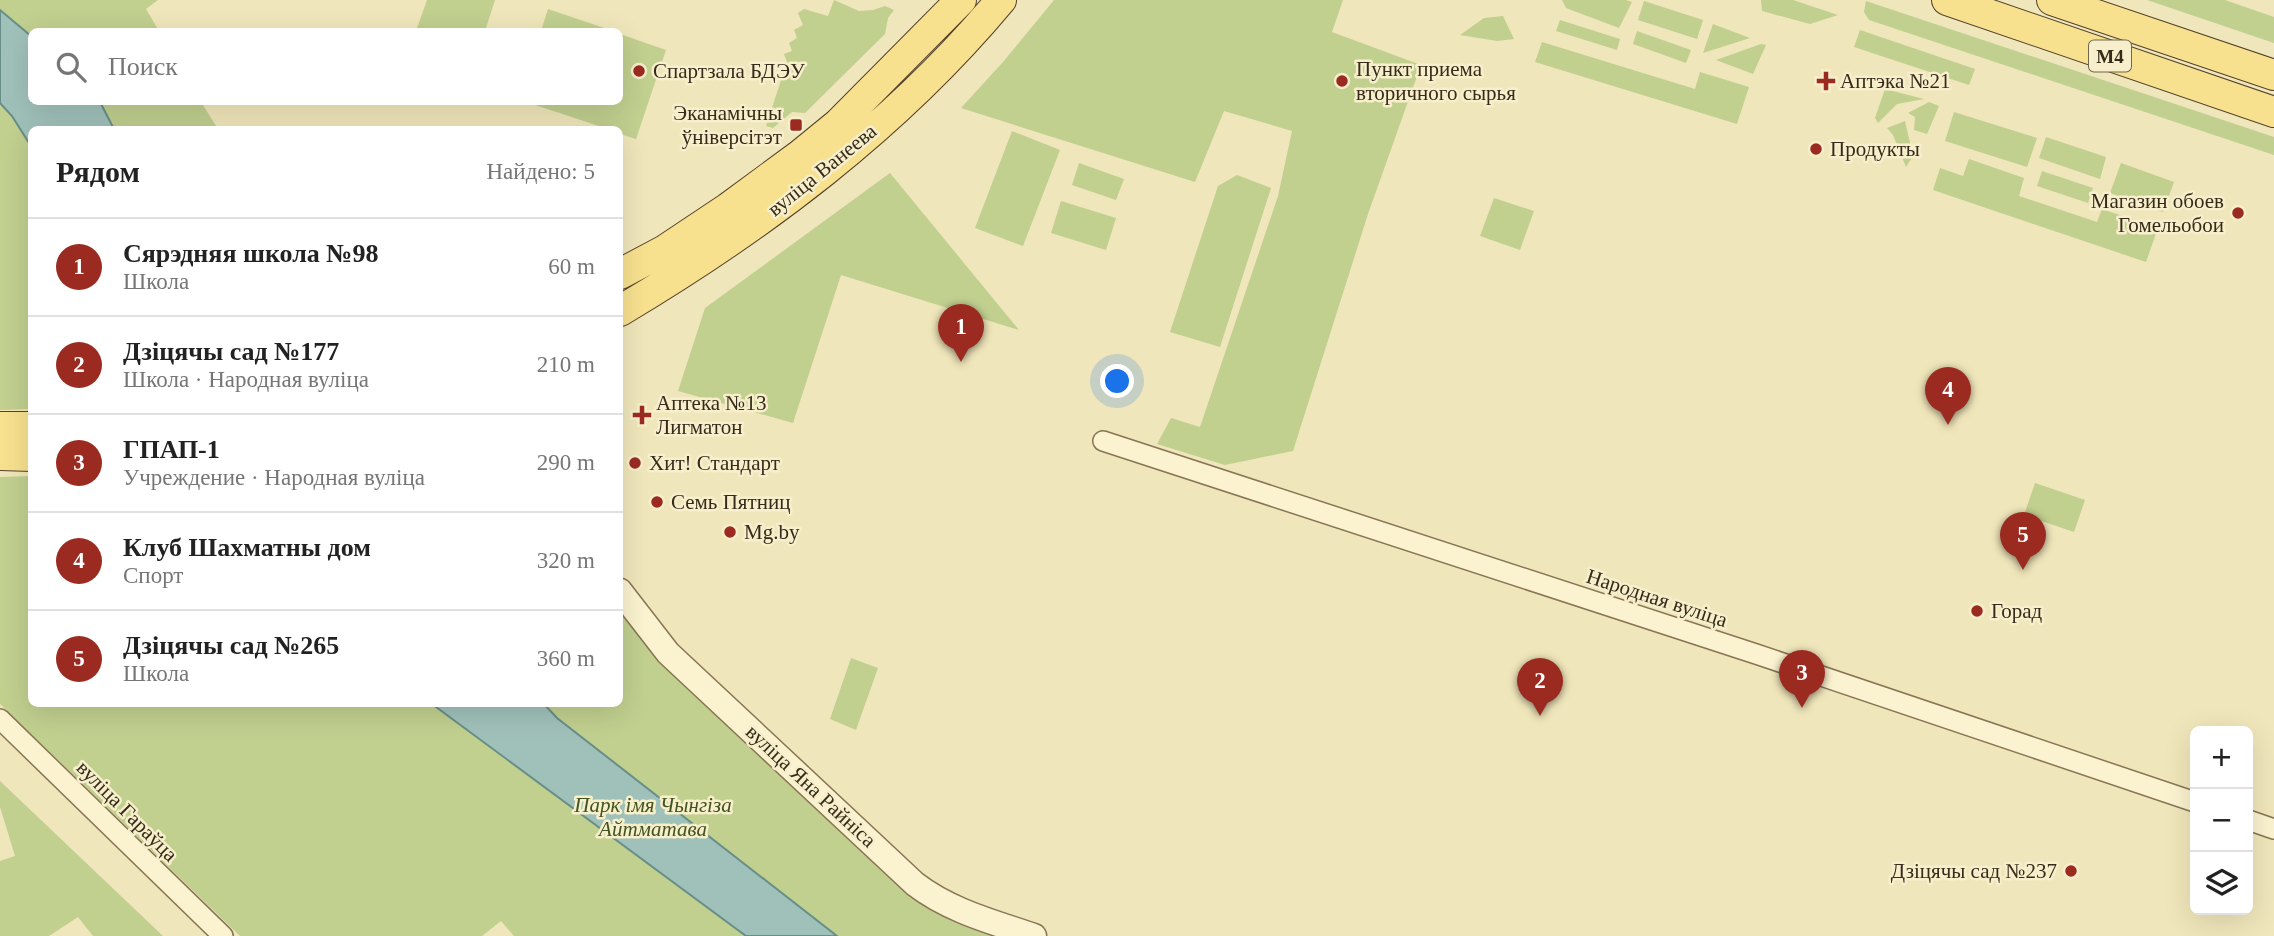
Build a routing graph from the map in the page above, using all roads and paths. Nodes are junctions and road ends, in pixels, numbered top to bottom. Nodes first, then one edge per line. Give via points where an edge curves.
1 (961, 0) edge
2 (1001, 0) edge
3 (1947, 0) edge
4 (2052, 0) edge
5 (2274, 75) edge
6 (2274, 113) edge
7 (623, 272) edge
8 (623, 309) edge
9 (0, 427) edge
10 (28, 427) edge
11 (1103, 441) dead end
12 (0, 455) edge
13 (28, 456) edge
14 (623, 595) edge
15 (0, 719) edge
16 (2190, 800) edge
17 (2253, 822) edge
18 (2274, 829) edge
19 (223, 936) edge
20 (1034, 936) edge

1 - 7 main road, вуліца Ванеева via 838,124 800,155 665,250
2 - 8 main road, вуліца Ванеева via 973,34 857,146 704,259
3 - 6 main road, М4
4 - 5 main road, М4
9 - 10 main road
11 - 16 street, Народная вуліца
12 - 13 main road
14 - 20 street, вуліца Яна Райніса via 668,653 915,884 953,908
15 - 19 street, вуліца Гараўца
17 - 18 street

